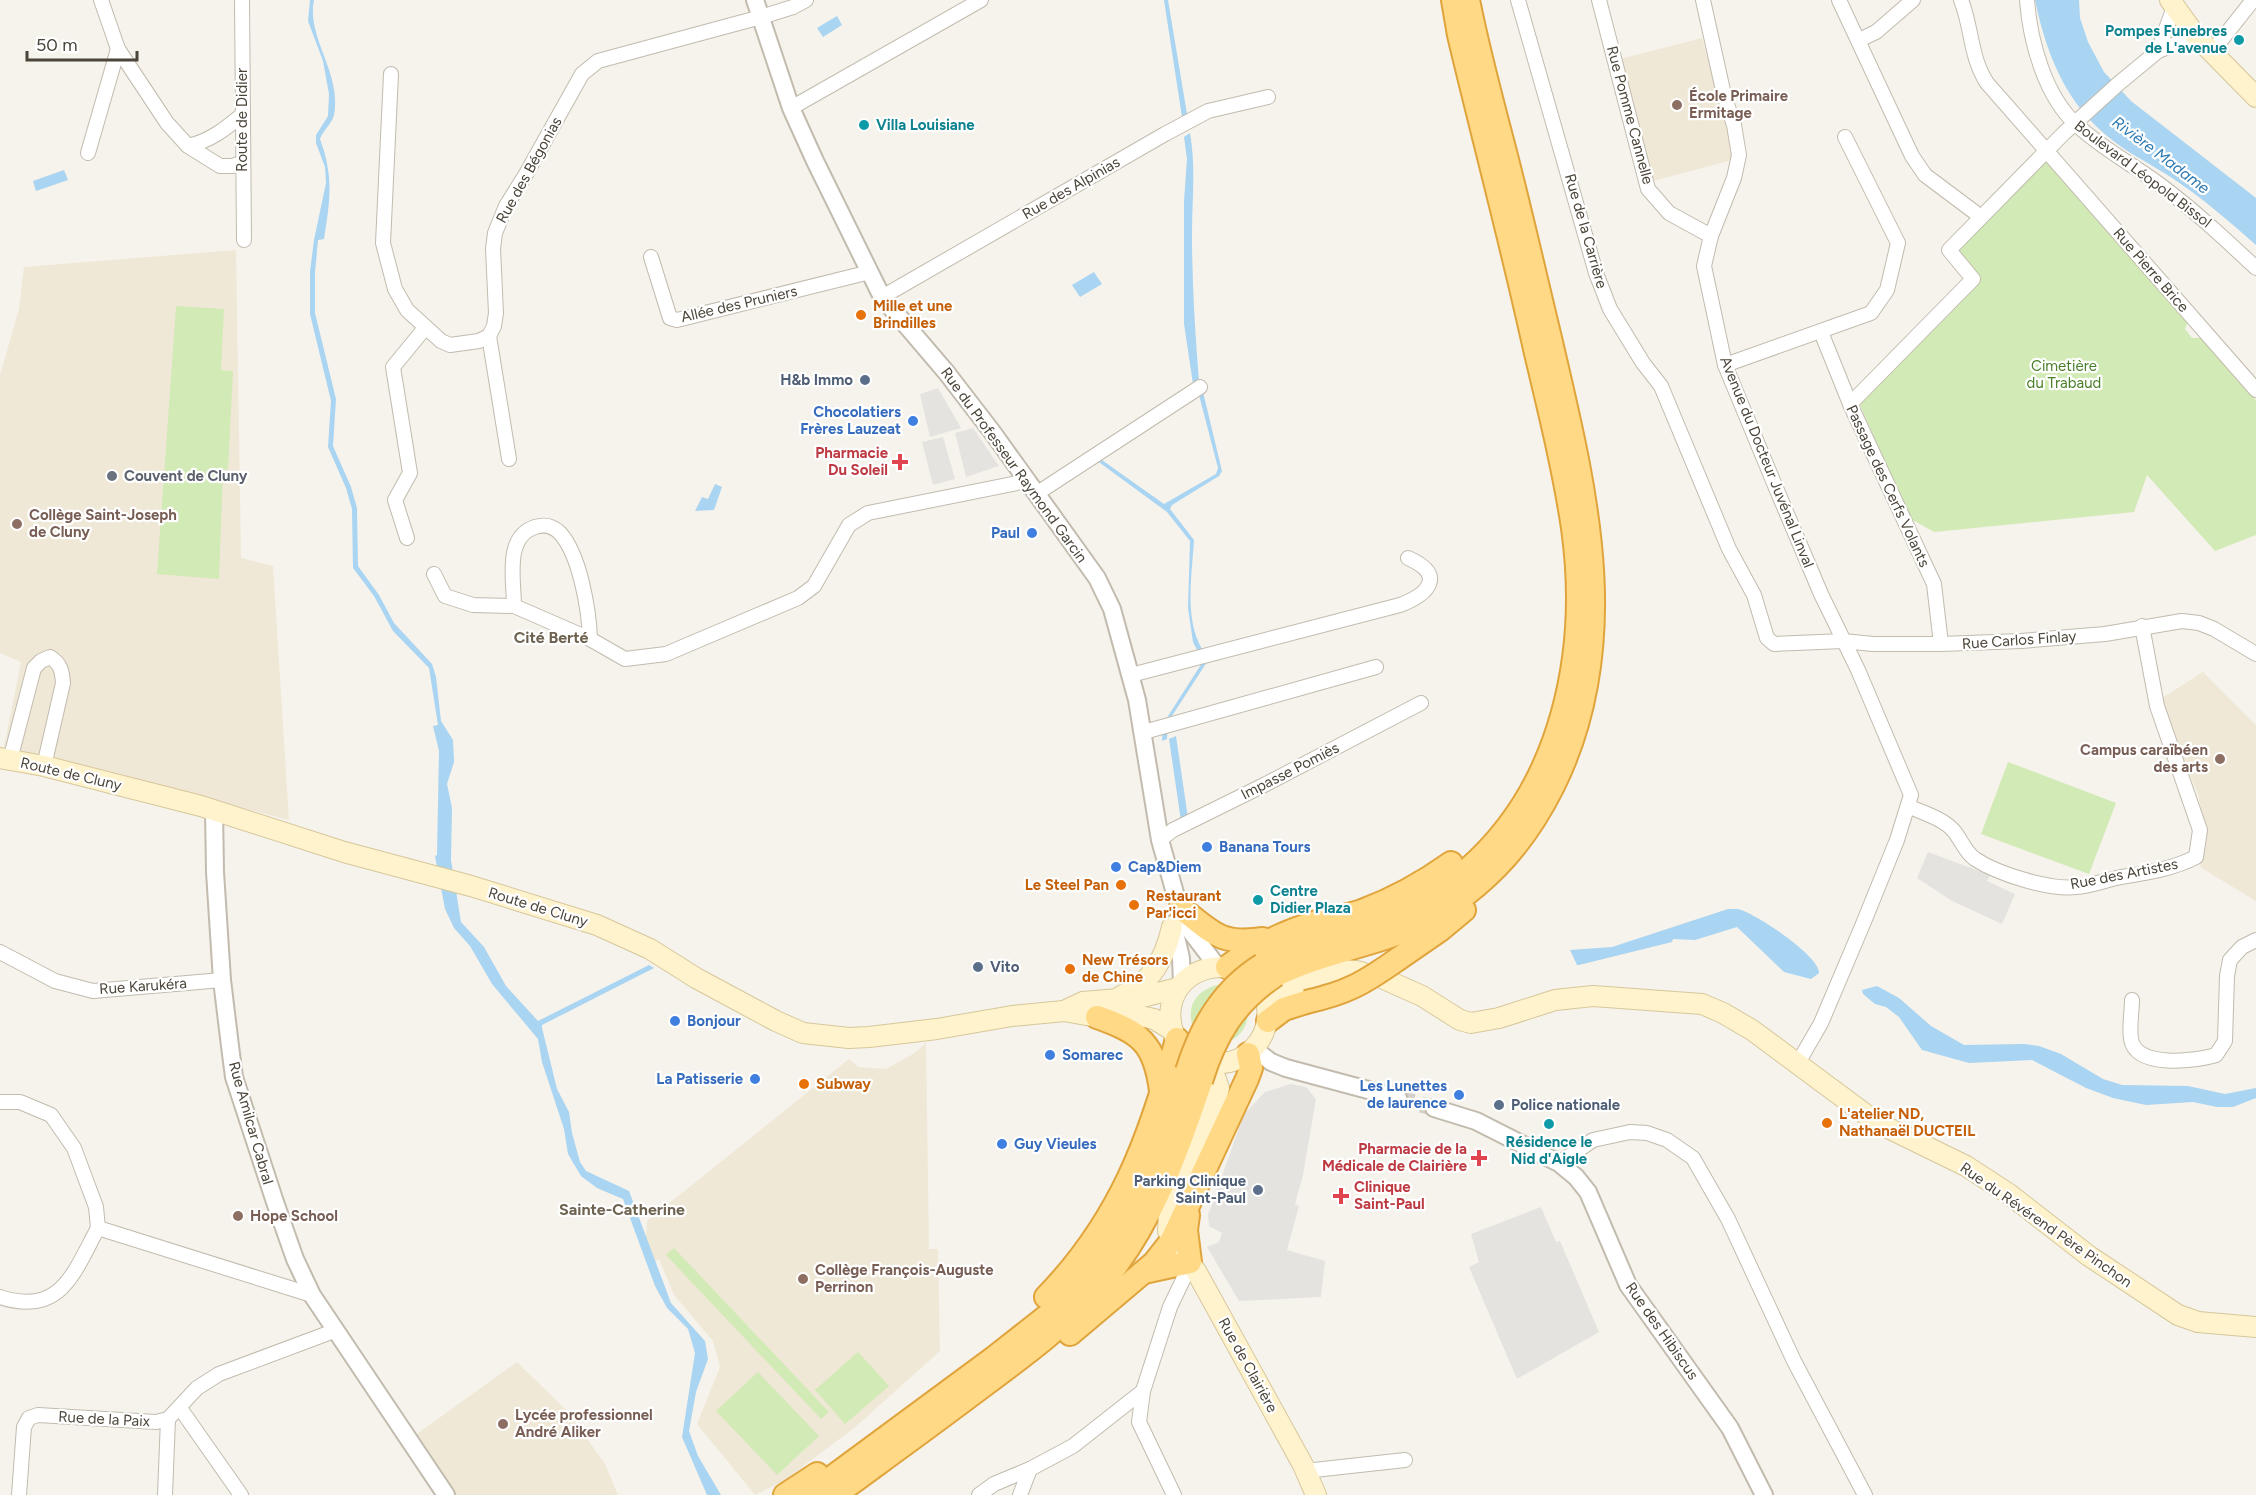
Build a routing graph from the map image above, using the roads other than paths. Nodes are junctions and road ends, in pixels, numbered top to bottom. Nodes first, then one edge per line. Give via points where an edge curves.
1 (101, 0) edge
2 (242, 0) edge
3 (754, 0) edge
4 (806, 0) edge
5 (981, 0) edge
6 (1453, 0) edge
7 (1468, 0) edge
8 (1518, 0) edge
9 (1599, 0) edge
10 (1703, 0) edge
11 (1839, 0) edge
12 (1914, 0) edge
13 (1961, 0) edge
14 (2027, 0) edge
15 (2253, 0) edge
16 (2172, 4) edge
17 (760, 17) junction
18 (2196, 36) junction
19 (1859, 40) junction
20 (118, 49) junction
21 (2158, 51) junction
22 (2211, 53) junction
23 (391, 74) dead end
24 (1268, 97) dead end
25 (2256, 98) edge
26 (791, 108) junction
27 (242, 115) junction
28 (2078, 120) junction
29 (1845, 137) dead end
30 (188, 146) junction
31 (2047, 150) junction
32 (88, 153) dead end
33 (242, 162) junction
34 (1981, 217) junction
35 (1711, 236) junction
36 (244, 240) dead end
37 (651, 257) dead end
38 (2256, 268) edge
39 (870, 272) junction
40 (882, 297) junction
41 (424, 328) junction
42 (1821, 332) junction
43 (489, 336) junction
44 (1725, 365) junction
45 (1200, 387) dead end
46 (2256, 390) edge
47 (1850, 404) junction
48 (509, 459) dead end
49 (1031, 488) junction
50 (407, 538) dead end
51 (1408, 558) dead end
52 (434, 574) dead end
53 (514, 606) junction
54 (2142, 626) junction
55 (590, 639) junction
56 (1843, 641) junction
57 (1774, 644) joint
58 (1941, 644) junction
59 (2256, 654) edge
60 (1376, 667) dead end
61 (1131, 675) junction
62 (1421, 703) dead end
63 (1158, 729) junction
64 (1568, 755) junction
65 (5, 759) edge
66 (44, 766) junction
67 (1543, 771) junction
68 (1908, 806) junction
69 (214, 810) junction
70 (1161, 840) junction
71 (1176, 909) junction
72 (1277, 937) junction
73 (2256, 940) edge
74 (0, 951) edge
75 (1227, 967) junction
76 (1269, 970) junction
77 (1361, 972) dead end
78 (1384, 979) dead end
79 (222, 980) junction
80 (1180, 985) junction
81 (1111, 1000) junction
82 (2132, 1000) dead end
83 (1266, 1005) junction
84 (1064, 1011) junction
85 (1097, 1017) junction
86 (1251, 1052) junction
87 (1193, 1058) junction
88 (1798, 1063) junction
89 (1162, 1095) junction
90 (1398, 1098) tunnel mouth
91 (0, 1102) edge
92 (1434, 1108) tunnel mouth
93 (1559, 1163) junction
94 (1188, 1208) junction
95 (98, 1228) junction
96 (1172, 1240) junction
97 (1190, 1262) junction
98 (1144, 1272) junction
99 (312, 1295) junction
100 (0, 1297) edge
101 (2256, 1327) edge
102 (334, 1330) junction
103 (1143, 1391) junction
104 (180, 1408) junction
105 (168, 1419) junction
106 (917, 1424) junction
107 (896, 1450) junction
108 (867, 1451) junction
109 (1405, 1460) dead end
110 (1030, 1469) junction
111 (1305, 1471) junction
112 (19, 1495) edge
113 (165, 1495) edge
114 (241, 1495) edge
115 (446, 1495) edge
116 (785, 1495) edge
117 (808, 1495) edge
118 (835, 1495) edge
119 (844, 1495) edge
120 (979, 1495) edge
121 (1020, 1495) edge
122 (1174, 1495) edge
123 (1316, 1495) edge
124 (1764, 1495) edge
125 (1865, 1495) edge

1 - 20 street
2 - 27 street, Route de Didier
3 - 17 street, Rue du Professeur Raymond Garcin
4 - 17 street, Rue des Bégonias
5 - 26 street
6 - 67 highway via 1458,35 1546,397 1573,530 1578,606 1574,654 1560,728
7 - 64 highway via 1576,448 1593,562 1592,641 1586,692
8 - 57 street, Rue de la Carrière via 1606,300 1661,386 1724,538 1754,595 1767,638
9 - 35 street, Rue Pomme Cannelle via 1648,189 1669,213
10 - 35 street, Avenue du Docteur Juvénal Linval via 1739,155
11 - 19 street
12 - 19 street via 1876,32
13 - 31 street, Rue Pierre Brice via 1982,74
14 - 28 street, Boulevard Léopold Bissol via 2032,39 2043,74 2065,113
15 - 22 street
16 - 18 main road
16 - 21 street
17 - 26 street, Rue du Professeur Raymond Garcin
17 - 43 street, Rue des Bégonias via 598,61 582,74 495,233 496,313
18 - 21 street
18 - 22 main road
19 - 34 street via 1912,156 1925,175
20 - 30 street via 167,123
20 - 32 street
21 - 28 street
22 - 25 main road
23 - 41 street via 382,243 395,289
24 - 40 street, Rue des Alpinias via 1208,111
26 - 39 street, Rue du Professeur Raymond Garcin
27 - 30 street via 221,132
27 - 33 street, Route de Didier
28 - 31 street
28 - 38 street, Boulevard Léopold Bissol via 2206,221
29 - 42 street via 1898,243 1887,290 1871,313
30 - 33 street via 220,166
31 - 34 street
31 - 46 street, Rue Pierre Brice
33 - 36 street, Route de Didier
34 - 47 street via 1949,250 1973,279
35 - 44 street, Avenue du Docteur Juvénal Linval via 1704,266
37 - 39 street, Allée des Pruniers via 670,318 677,320
39 - 40 street, Rue du Professeur Raymond Garcin
40 - 49 street, Rue du Professeur Raymond Garcin via 946,372
41 - 43 street via 450,345
41 - 50 street via 393,367 410,473 395,500
42 - 44 street
42 - 47 street, Passage des Cerfs Volants
43 - 48 street
44 - 56 street, Avenue du Docteur Juvénal Linval
45 - 49 street
47 - 58 street, Passage des Cerfs Volants via 1934,584
49 - 55 street via 868,513 849,525 814,586 798,598 666,654 626,659
49 - 61 street, Rue du Professeur Raymond Garcin via 1096,578 1112,609
51 - 61 street via 1426,569 1429,578 1429,586 1416,599
52 - 53 street via 445,596 473,605
53 - 55 street
53 - 55 street via 516,545 530,528 552,527 570,549 576,566 590,619
54 - 58 street, Rue Carlos Finlay via 2105,634
54 - 59 street, Rue Carlos Finlay via 2199,623
54 - 68 street, Rue des Artistes via 2157,706 2200,830 2196,856 2149,873 2076,887 2049,886 1980,861 1946,824
56 - 57 street, Rue Carlos Finlay
56 - 58 street, Rue Carlos Finlay
56 - 68 street, Avenue du Docteur Juvénal Linval via 1909,788
60 - 63 street
61 - 63 street, Rue du Professeur Raymond Garcin
62 - 70 street, Impasse Pomiès via 1173,830
63 - 70 street, Rue du Professeur Raymond Garcin
64 - 76 highway via 1540,811 1507,857 1475,886 1434,915 1387,938
64 - 83 highway, bridge via 1540,829 1518,860 1440,930 1363,984 1284,1009
65 - 66 main road, Route de Cluny
65 - 66 street via 34,668 50,657 62,670 63,683
66 - 69 main road, Route de Cluny
67 - 72 highway via 1491,828 1429,879 1393,899
67 - 76 highway via 1495,843 1440,890 1382,921 1281,954
68 - 88 street via 1821,1023
69 - 79 street, Rue Amilcar Cabral
69 - 84 main road, Route de Cluny via 597,925 650,949 696,978 803,1033 869,1037
70 - 71 street, Rue du Professeur Raymond Garcin
71 - 72 highway via 1223,938 1241,942
71 - 75 street, Rue du Professeur Raymond Garcin via 1188,928
71 - 80 street, Rue du Professeur Raymond Garcin
71 - 81 main road via 1166,950 1156,969 1141,985
72 - 75 highway
73 - 82 street via 2230,960 2225,1041 2216,1055 2199,1060 2166,1060 2137,1051 2131,1040
74 - 79 street, Rue Karukéra via 55,981 93,990
75 - 80 main road, Route de Cluny via 1204,968
76 - 87 highway, bridge via 1221,1031
77 - 83 main road via 1352,969 1308,979
78 - 88 main road, Rue du Révérend Père Pinchon via 1471,1023 1555,1000 1593,996 1702,1004 1752,1030
79 - 99 street, Rue Amilcar Cabral via 234,1077 295,1259
80 - 81 main road, Route de Cluny via 1142,997
80 - 87 main road via 1170,1016
81 - 84 main road, Route de Cluny via 1083,1002
83 - 86 main road via 1263,1036
84 - 85 main road, Route de Cluny
85 - 87 main road, Route de Cluny via 1154,1019
85 - 89 highway via 1125,1027 1142,1040 1153,1055
86 - 87 main road via 1236,1061
86 - 90 street via 1286,1068
86 - 94 highway via 1247,1079
87 - 89 highway
87 - 96 main road via 1219,1088 1169,1209 1167,1225
87 - 106 highway via 1161,1187 1146,1219 1100,1286 1047,1337
88 - 101 main road, Rue du Révérend Père Pinchon via 1876,1122 1966,1166 2009,1194 2089,1256 2178,1315 2198,1322
89 - 106 highway via 1132,1176 1099,1233 1058,1286
91 - 95 street via 20,1102 51,1115 74,1148 96,1207
92 - 93 street, Rue des Hibiscus via 1476,1121
93 - 124 street, Rue des Hibiscus via 1588,1192 1628,1285 1730,1428
93 - 125 street via 1593,1140 1630,1132 1667,1140 1693,1158 1728,1219 1794,1361
94 - 96 highway
94 - 97 highway
95 - 99 street
95 - 100 street via 73,1275 57,1294 26,1302
96 - 97 main road, Rue de Clairière
96 - 98 highway
97 - 98 highway
97 - 103 street via 1175,1294
97 - 111 main road, Rue de Clairière
98 - 106 highway via 1081,1326 997,1389
99 - 102 street, Rue Amilcar Cabral
102 - 104 street, Rue de la Paix via 219,1374 197,1388
102 - 115 street, Rue Amilcar Cabral
103 - 110 street via 1073,1446
103 - 122 street via 1139,1422
104 - 105 street, Rue de la Paix
104 - 114 street
105 - 112 street, Rue de la Paix via 156,1422 38,1415 29,1418 24,1427
105 - 113 street
106 - 107 highway
106 - 108 highway
107 - 118 highway
107 - 119 highway
108 - 116 highway
108 - 117 highway
109 - 111 street
110 - 120 street
110 - 121 street
111 - 123 main road, Rue de Clairière

